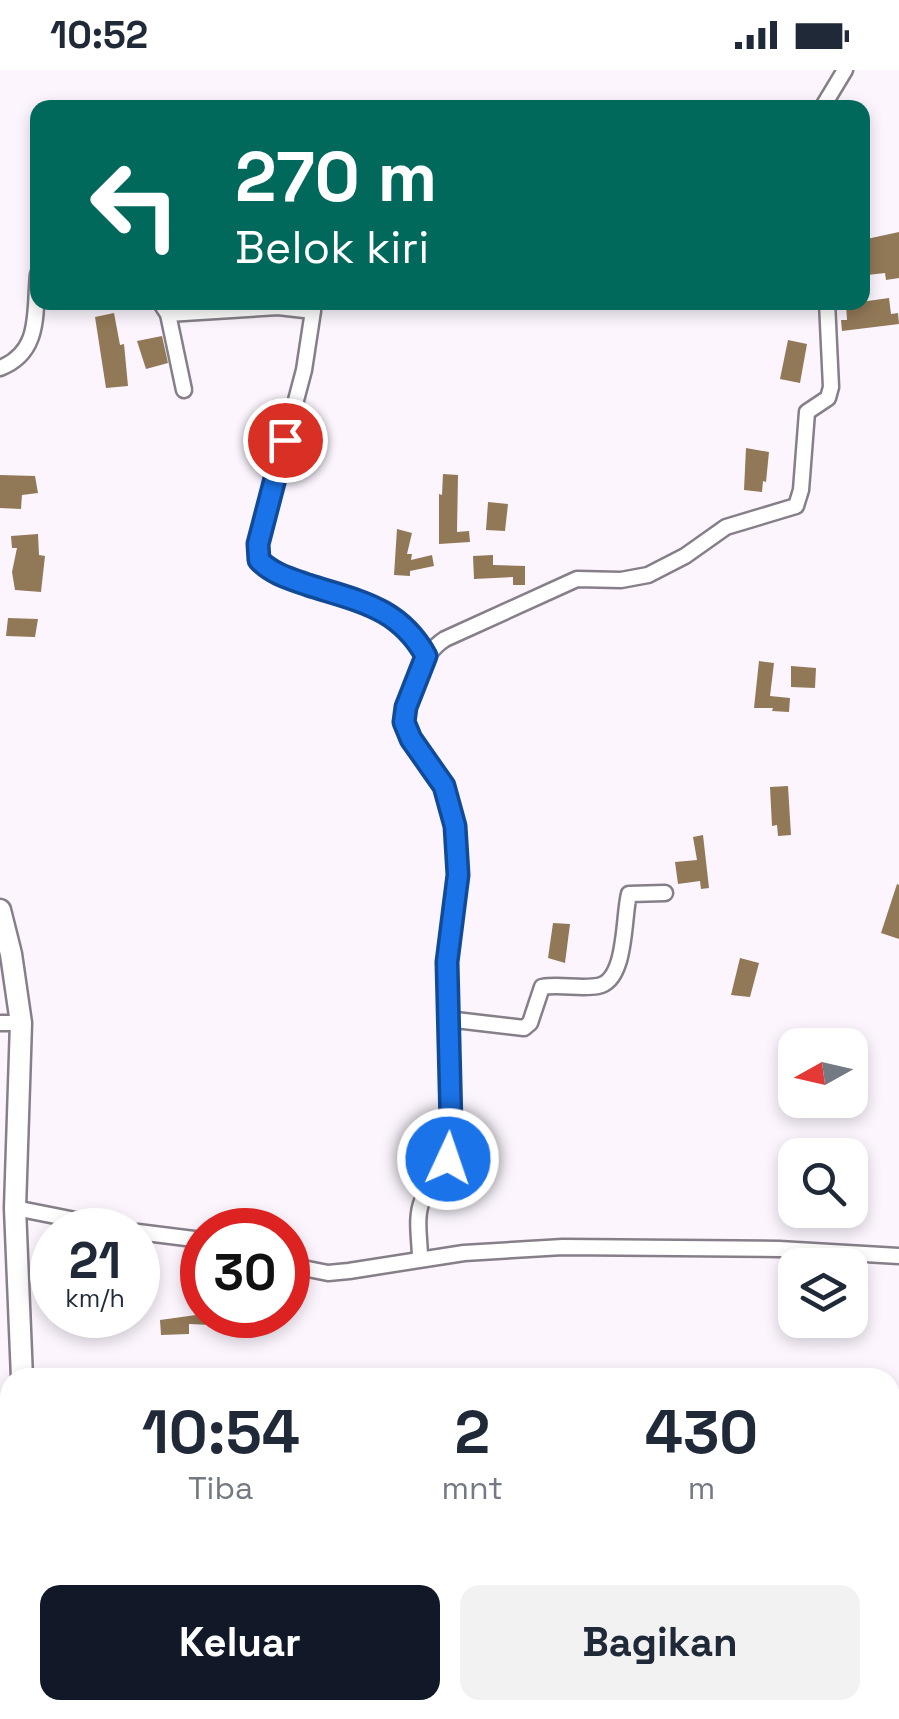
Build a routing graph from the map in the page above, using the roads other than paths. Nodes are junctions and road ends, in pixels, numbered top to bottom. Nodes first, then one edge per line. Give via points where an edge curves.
1 (846, 70) edge
2 (827, 100) edge
3 (34, 310) edge
4 (164, 310) edge
5 (314, 310) edge
6 (827, 310) edge
7 (0, 368) edge
8 (184, 390) dead end
9 (426, 656) junction
10 (665, 893) dead end
11 (0, 910) edge
12 (447, 1018) junction
13 (10, 1023) edge
14 (14, 1208) junction
15 (30, 1211) edge
16 (899, 1256) edge
17 (420, 1258) junction
18 (8, 1262) edge
19 (310, 1269) edge
20 (21, 1368) edge

1 - 2 street
3 - 7 street via 30,343
4 - 8 street
5 - 9 street via 258,558 272,572 400,620
6 - 9 street via 832,386 829,397 808,412 796,506 726,527 648,575 570,582 445,639
9 - 12 street via 404,722 444,786 455,826 458,875
10 - 12 street via 629,894 618,966 604,984 545,986 524,1028
11 - 13 street via 11,954
12 - 17 street via 450,1150 420,1208
13 - 14 street
14 - 15 street
14 - 18 street
16 - 17 street via 563,1247
17 - 19 street via 369,1269
18 - 20 street

